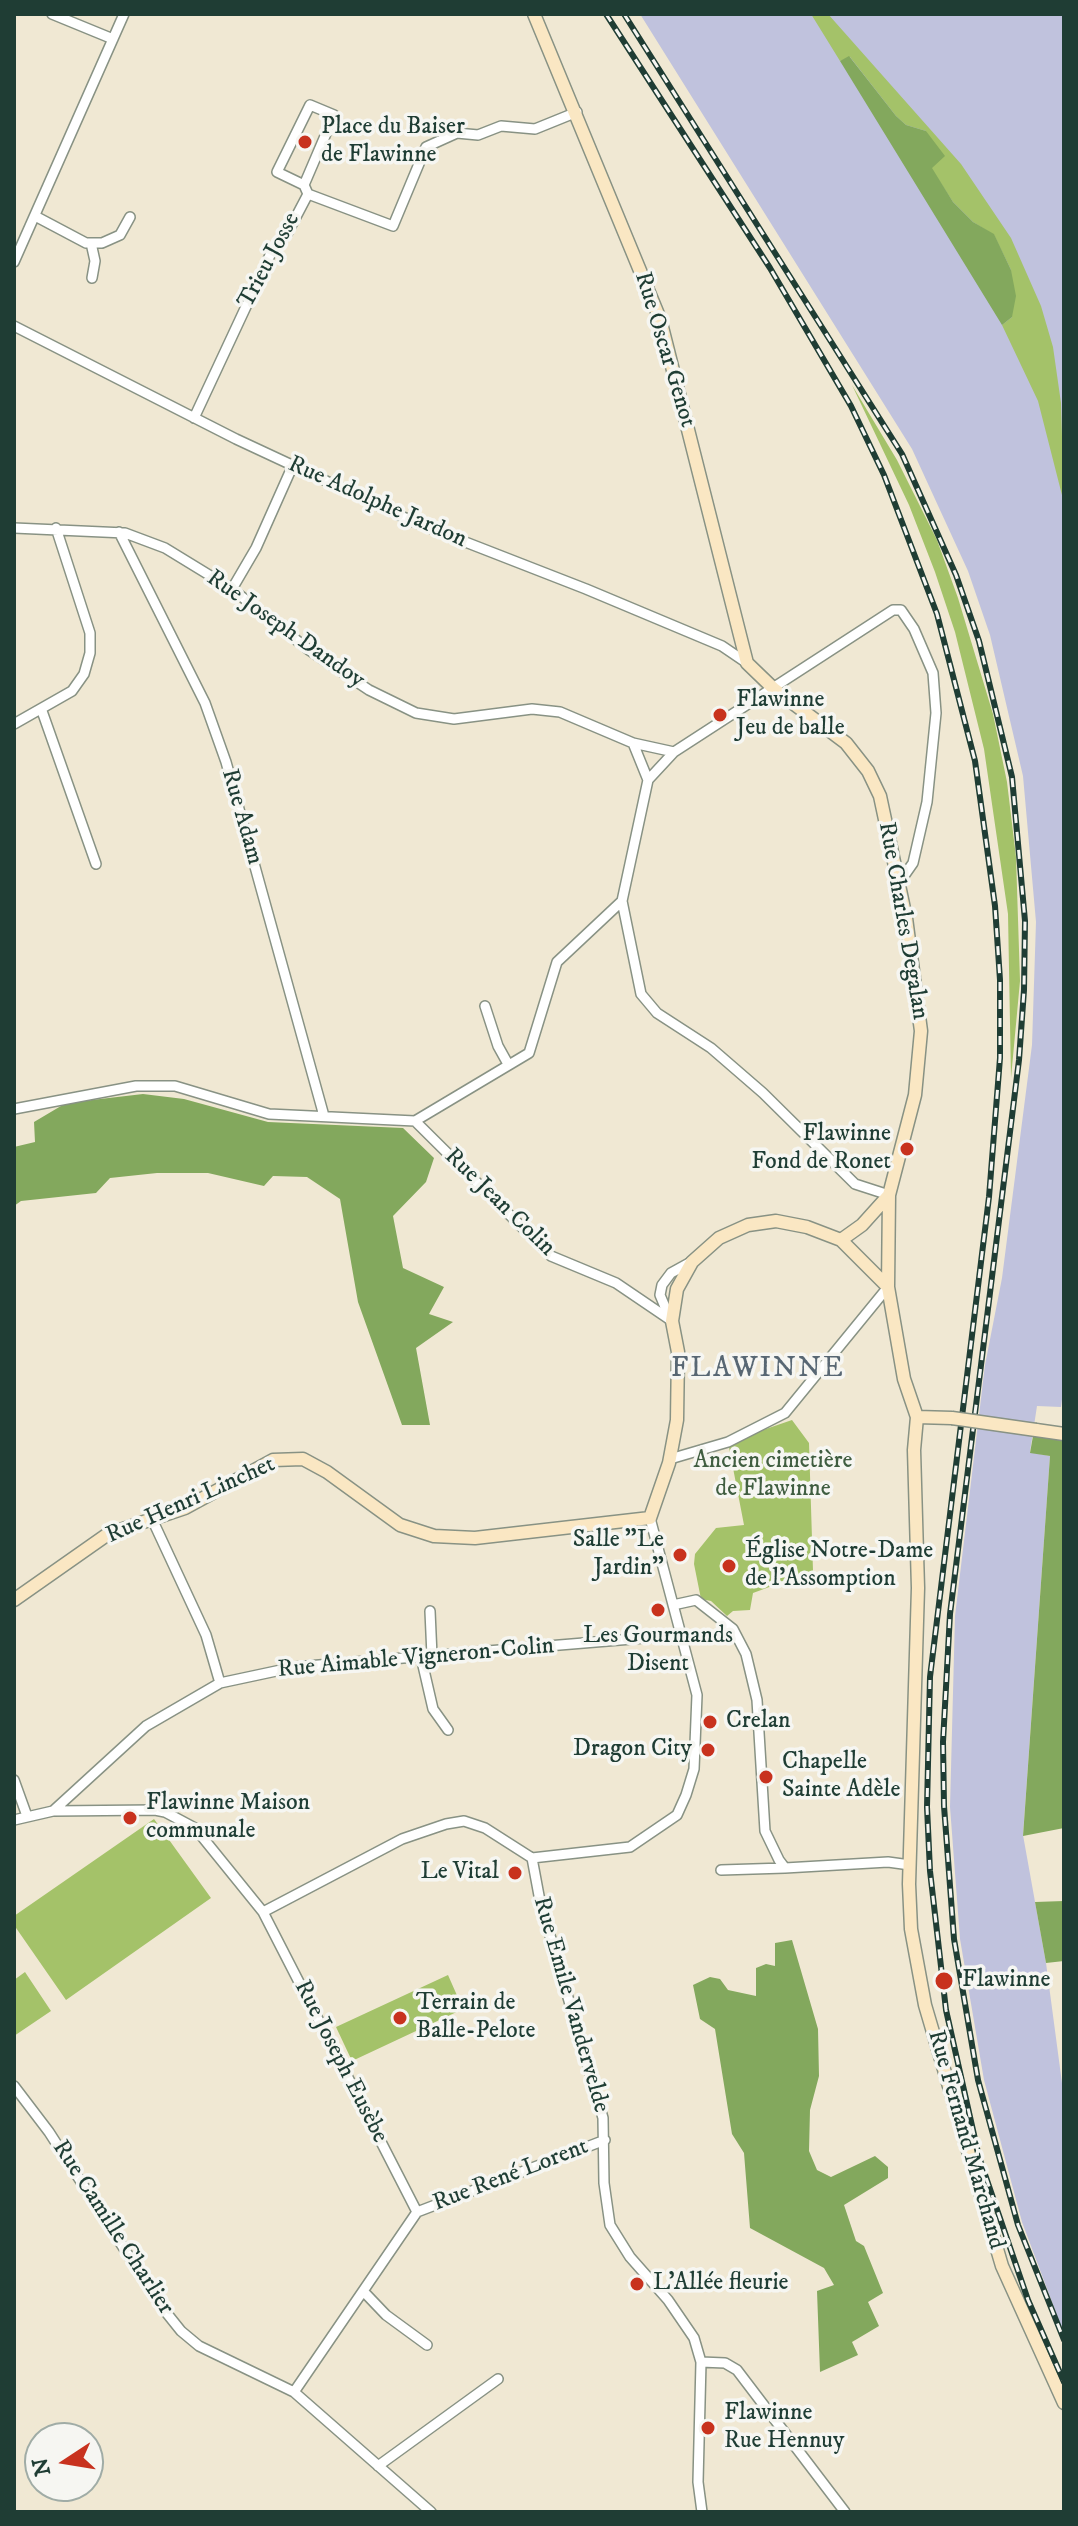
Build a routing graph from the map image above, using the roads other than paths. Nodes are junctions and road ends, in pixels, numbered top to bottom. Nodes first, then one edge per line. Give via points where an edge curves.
1 (52, 14) edge
2 (124, 14) edge
3 (534, 14) edge
4 (113, 39) junction
5 (577, 112) junction
6 (306, 189) junction
7 (35, 216) junction
8 (130, 217) dead end
9 (91, 243) junction
10 (14, 262) edge
11 (92, 278) dead end
12 (14, 326) edge
13 (194, 418) junction
14 (293, 465) junction
15 (14, 528) edge
16 (56, 528) junction
17 (119, 532) junction
18 (232, 589) junction
19 (747, 663) junction
20 (774, 689) junction
21 (42, 711) junction
22 (14, 724) edge
23 (633, 743) junction
24 (674, 752) junction
25 (648, 780) junction
26 (96, 864) dead end
27 (899, 883) junction
28 (622, 901) junction
29 (485, 1006) dead end
30 (508, 1064) junction
31 (14, 1109) edge
32 (324, 1116) junction
33 (415, 1121) junction
34 (889, 1195) junction
35 (841, 1240) junction
36 (888, 1287) junction
37 (672, 1321) junction
38 (917, 1417) junction
39 (1064, 1434) edge
40 (670, 1459) junction
41 (650, 1518) junction
42 (152, 1519) junction
43 (14, 1600) edge
44 (673, 1605) junction
45 (430, 1611) dead end
46 (680, 1635) junction
47 (432, 1656) junction
48 (421, 1657) junction
49 (220, 1683) junction
50 (448, 1730) dead end
51 (14, 1780) edge
52 (53, 1811) junction
53 (27, 1816) junction
54 (14, 1820) edge
55 (532, 1858) junction
56 (910, 1865) junction
57 (785, 1868) junction
58 (721, 1870) dead end
59 (263, 1912) junction
60 (14, 2086) edge
61 (605, 2140) junction
62 (417, 2212) junction
63 (365, 2293) junction
64 (427, 2345) dead end
65 (701, 2362) junction
66 (498, 2379) dead end
67 (294, 2392) junction
68 (1064, 2403) edge
69 (378, 2466) junction
70 (431, 2512) edge
71 (702, 2512) edge
72 (845, 2512) edge

1 - 4 street
2 - 4 street
3 - 5 street, Rue Oscar Genot
4 - 7 street
5 - 6 street, Trieu Josse via 535,129 501,126 478,135 457,133 426,147 393,226
5 - 19 street, Rue Oscar Genot via 660,319
6 - 6 street via 334,115 310,105 277,172
6 - 13 street, Trieu Josse
7 - 9 street
7 - 10 street
8 - 9 street via 120,235
9 - 11 street
12 - 13 street, Rue Adolphe Jardon
13 - 14 street, Rue Adolphe Jardon
14 - 18 street
14 - 19 street, Rue Adolphe Jardon via 414,522 722,646
15 - 16 street, Rue Joseph Dandoy
16 - 17 street, Rue Joseph Dandoy
16 - 21 street via 90,633 90,653 72,691
17 - 18 street, Rue Joseph Dandoy via 165,548
17 - 32 street, Rue Adam via 205,703 226,762
18 - 23 street, Rue Joseph Dandoy via 309,650 369,690 416,713 454,719 532,709 560,712
19 - 20 street
20 - 24 street
20 - 27 street, Rue Charles Degalan via 846,743 868,771 880,796
20 - 27 street via 893,610 901,610 914,629 933,673 936,713 927,802 913,863
21 - 22 street
21 - 26 street
23 - 24 street, Rue Joseph Dandoy
23 - 25 street
24 - 25 street
25 - 28 street
27 - 34 street, Rue Charles Degalan via 921,1031 915,1095
28 - 30 street via 557,962 529,1053
28 - 34 street via 641,994 657,1013 711,1048 855,1184
29 - 30 street
30 - 33 street
31 - 32 street via 136,1086 175,1086 269,1114
32 - 33 street
33 - 37 street, Rue Jean Colin via 551,1256 616,1283
34 - 35 street, Rue Charles Degalan
34 - 36 street, Rue Charles Degalan
35 - 36 street
35 - 37 street via 776,1221 748,1225 719,1238 692,1262 677,1289
36 - 38 street, Rue Charles Degalan via 904,1379
36 - 40 street via 785,1413 728,1442
37 - 40 street via 679,1378
38 - 39 street, bridge
38 - 56 street, Rue Fernand Marchand
40 - 41 street
41 - 42 street, Rue Henri Linchet via 475,1538 434,1536 400,1525 327,1472 296,1459 273,1460 251,1469 185,1508
41 - 44 street
42 - 43 street, Rue Henri Linchet via 108,1534
42 - 49 street via 206,1635
44 - 46 street
44 - 57 street via 696,1600 733,1629 746,1654 757,1700 765,1831
45 - 47 street
46 - 47 street, Rue Aimable Vigneron-Colin
46 - 55 street via 698,1718 694,1769 677,1815 630,1847
47 - 48 street, Rue Aimable Vigneron-Colin
48 - 49 street, Rue Aimable Vigneron-Colin via 295,1667
48 - 50 street via 433,1709
49 - 52 street, Rue Aimable Vigneron-Colin via 146,1726
51 - 53 street
52 - 53 street, Rue Joseph Eusèbe
52 - 59 street, Rue Joseph Eusèbe via 155,1810 174,1816 211,1844
53 - 54 street, Rue Joseph Eusèbe
55 - 59 street via 485,1828 464,1821 446,1824 402,1839
55 - 61 street, Rue Emile Vandervelde
56 - 57 street
56 - 68 street, Rue Fernand Marchand via 911,1929 925,2005 1002,2266
57 - 58 street
59 - 62 street, Rue Joseph Eusèbe
60 - 67 street, Rue Camille Charlier via 181,2331 199,2346
61 - 62 street, Rue René Lorent
61 - 65 street, Rue Emile Vandervelde via 610,2225 694,2338
62 - 63 street, Rue René Lorent
63 - 64 street
63 - 67 street, Rue René Lorent
65 - 71 street
65 - 72 street via 725,2363 737,2370
66 - 69 street
67 - 69 street, Rue Camille Charlier
69 - 70 street, Rue Camille Charlier

